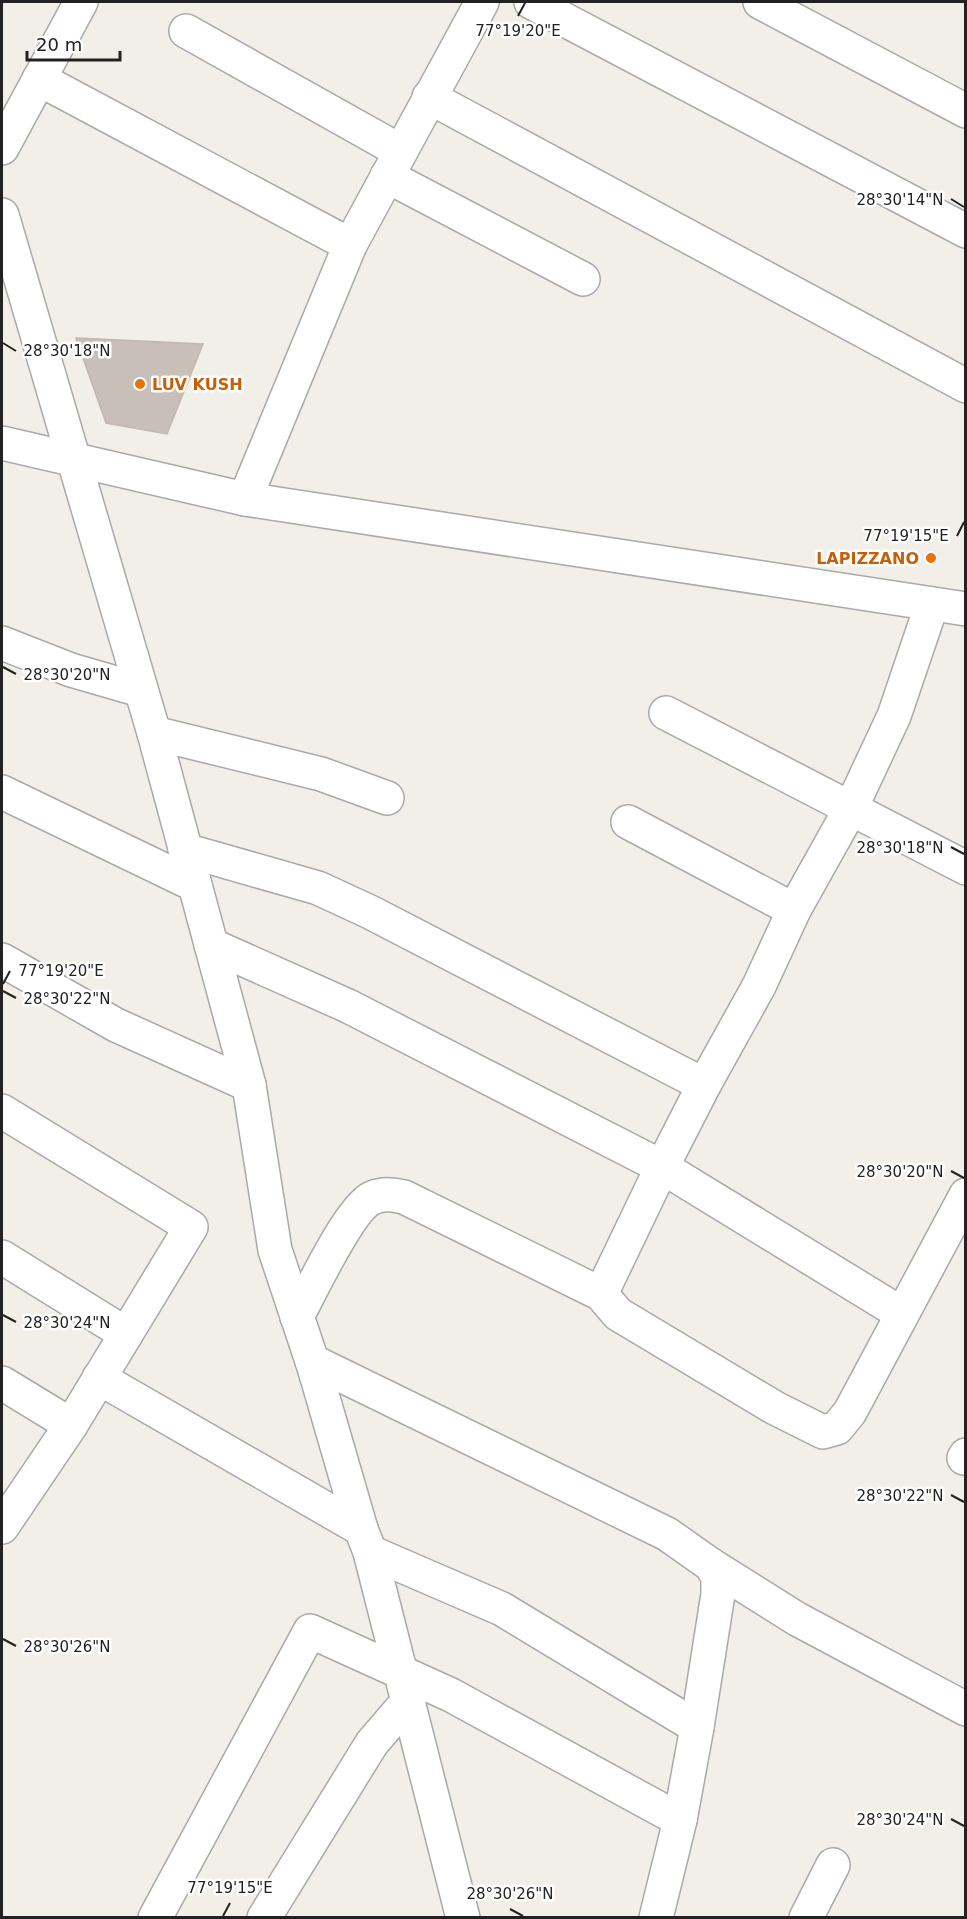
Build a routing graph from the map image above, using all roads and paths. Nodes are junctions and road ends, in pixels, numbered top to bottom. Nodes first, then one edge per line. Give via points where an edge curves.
1 (81, 2) edge
2 (482, 2) edge
3 (531, 2) edge
4 (760, 2) edge
5 (186, 31) dead end
6 (39, 79) junction
7 (429, 97) junction
8 (966, 111) edge
9 (2, 148) edge
10 (394, 163) junction
11 (2, 215) edge
12 (966, 231) edge
13 (350, 244) junction
14 (583, 279) dead end
15 (966, 386) edge
16 (2, 442) edge
17 (72, 458) junction
18 (246, 499) junction
19 (932, 604) junction
20 (966, 609) edge
21 (2, 643) edge
22 (140, 690) junction
23 (666, 713) dead end
24 (154, 733) junction
25 (2, 792) edge
26 (387, 798) dead end
27 (851, 808) junction
28 (628, 822) dead end
29 (185, 850) junction
30 (966, 868) edge
31 (195, 885) junction
32 (794, 910) junction
33 (211, 945) junction
34 (2, 960) edge
35 (249, 1085) junction
36 (704, 1085) junction
37 (2, 1111) edge
38 (662, 1167) junction
39 (966, 1195) edge
40 (2, 1257) edge
41 (601, 1294) junction
42 (902, 1314) junction
43 (297, 1317) junction
44 (126, 1334) junction
45 (312, 1361) junction
46 (99, 1378) junction
47 (2, 1383) edge
48 (71, 1425) junction
49 (2, 1527) edge
50 (366, 1540) junction
51 (711, 1564) junction
52 (405, 1687) junction
53 (966, 1709) edge
54 (697, 1727) junction
55 (680, 1820) junction
56 (833, 1865) dead end
57 (667, 1913) edge
58 (155, 1917) edge
59 (264, 1917) edge
60 (463, 1917) edge
61 (806, 1917) edge

1 - 6 street
2 - 7 street
3 - 12 street
4 - 8 street
5 - 10 street
6 - 9 street
6 - 13 street
7 - 10 street
7 - 15 street
10 - 13 street
10 - 14 street
11 - 17 street
13 - 18 street
16 - 17 street
17 - 18 street
17 - 22 street
18 - 19 street
19 - 20 street
19 - 27 street via 894,716
21 - 22 street via 70,670
22 - 24 street
23 - 27 street
24 - 26 street via 321,774
24 - 29 street
25 - 31 street
27 - 30 street
27 - 32 street
28 - 32 street
29 - 31 street
29 - 36 street via 318,888
31 - 33 street
32 - 36 street via 759,986
33 - 35 street
33 - 38 street via 348,1006
34 - 35 street via 116,1025
35 - 43 street via 275,1250
36 - 38 street
37 - 44 street via 191,1227
38 - 41 street
38 - 42 street
39 - 42 street
40 - 44 street
41 - 42 street via 618,1314 775,1408 823,1432 837,1428 850,1413
41 - 43 street via 404,1197 386,1193 370,1199 349,1222
43 - 45 street
44 - 46 street
45 - 50 street
45 - 51 street via 667,1534
46 - 48 street
46 - 50 street
47 - 48 street
48 - 49 street
50 - 52 street
50 - 54 street via 502,1610
51 - 53 street via 797,1619
51 - 54 street via 718,1577 718,1594
52 - 55 street via 451,1695
52 - 58 street via 310,1631
52 - 59 street
52 - 60 street
54 - 55 street
55 - 57 street
56 - 61 street

